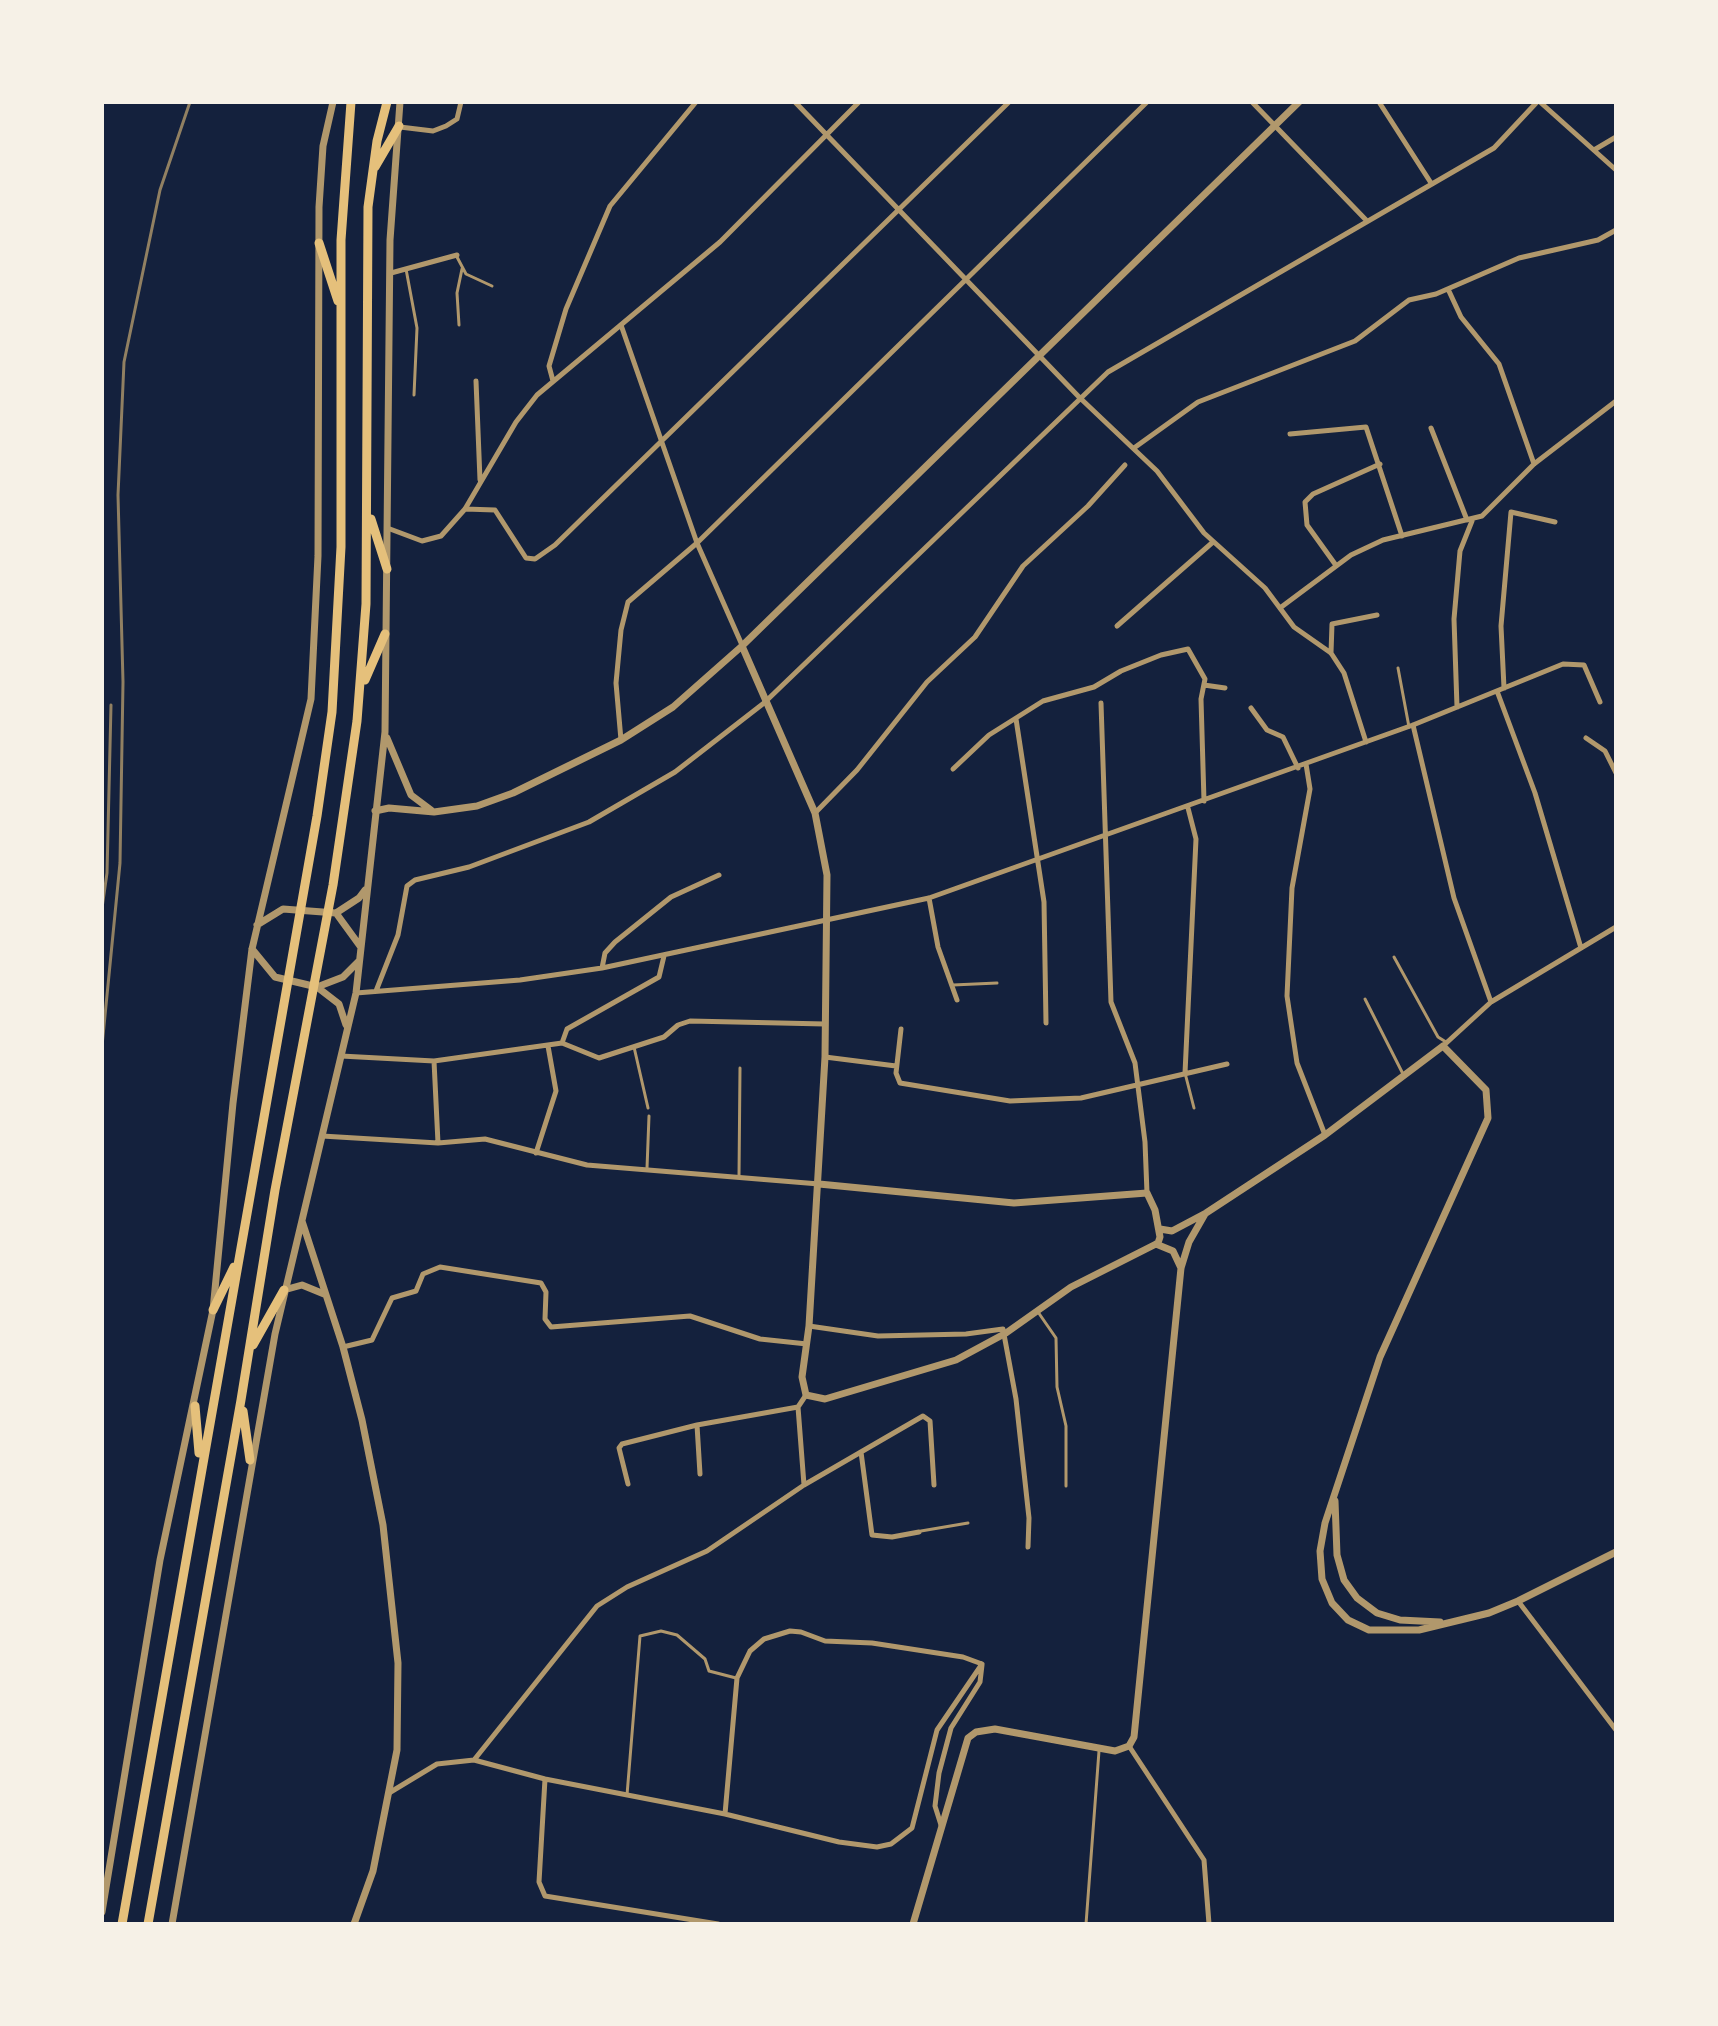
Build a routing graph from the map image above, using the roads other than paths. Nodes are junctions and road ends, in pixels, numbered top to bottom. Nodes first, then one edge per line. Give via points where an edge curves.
1 (333, 102) edge
2 (351, 102) edge
3 (387, 102) edge
4 (400, 102) edge
5 (461, 102) edge
6 (696, 102) edge
7 (795, 102) edge
8 (859, 102) edge
9 (1009, 102) edge
10 (1147, 102) edge
11 (1252, 102) edge
12 (1299, 102) edge
13 (1379, 102) edge
14 (1539, 102) edge
15 (1274, 125) junction
16 (399, 126) junction
17 (826, 134) junction
18 (1616, 137) edge
19 (1594, 150) junction
20 (1616, 170) edge
21 (370, 177) junction
22 (1431, 183) junction
23 (897, 210) junction
24 (1367, 221) junction
25 (1616, 230) edge
26 (319, 243) junction
27 (457, 255) joint
28 (406, 269) junction
29 (462, 269) junction
30 (391, 273) junction
31 (966, 280) junction
32 (492, 286) dead end
33 (1448, 289) junction
34 (341, 310) junction
35 (459, 325) dead end
36 (621, 325) junction
37 (1040, 356) junction
38 (476, 381) dead end
39 (553, 381) junction
40 (414, 395) dead end
41 (1079, 397) junction
42 (1616, 401) edge
43 (1431, 428) dead end
44 (1290, 434) dead end
45 (660, 439) junction
46 (1134, 448) junction
47 (1380, 464) junction
48 (1534, 464) junction
49 (1125, 465) dead end
50 (480, 480) junction
51 (465, 509) junction
52 (368, 510) junction
53 (1470, 521) junction
54 (1555, 522) dead end
55 (390, 529) junction
56 (1402, 536) junction
57 (1213, 542) junction
58 (697, 543) junction
59 (1335, 564) junction
60 (387, 569) junction
61 (1280, 608) junction
62 (1377, 615) dead end
63 (1117, 626) dead end
64 (385, 634) junction
65 (742, 646) junction
66 (1331, 653) junction
67 (1398, 668) dead end
68 (1204, 685) junction
69 (362, 687) junction
70 (1225, 688) dead end
71 (1504, 688) junction
72 (1497, 691) junction
73 (1600, 702) dead end
74 (764, 703) junction
75 (1101, 703) dead end
76 (1457, 707) junction
77 (1251, 708) dead end
78 (1016, 719) junction
79 (1411, 726) junction
80 (385, 732) junction
81 (1586, 738) dead end
82 (621, 740) junction
83 (1366, 742) junction
84 (1614, 759) edge
85 (1306, 764) junction
86 (1298, 768) junction
87 (953, 769) dead end
88 (1616, 773) edge
89 (1204, 801) junction
90 (1188, 808) junction
91 (375, 811) junction
92 (434, 812) junction
93 (815, 813) junction
94 (1108, 833) junction
95 (1035, 860) junction
96 (719, 875) dead end
97 (367, 887) junction
98 (929, 898) junction
99 (336, 913) junction
100 (827, 921) junction
101 (257, 925) junction
102 (1616, 927) edge
103 (1581, 948) junction
104 (252, 949) junction
105 (361, 949) junction
106 (664, 956) junction
107 (1394, 957) dead end
108 (359, 961) junction
109 (602, 968) junction
110 (997, 983) dead end
111 (953, 985) junction
112 (317, 987) junction
113 (376, 991) junction
114 (356, 993) junction
115 (1365, 999) dead end
116 (957, 1000) dead end
117 (1491, 1002) junction
118 (1046, 1023) dead end
119 (826, 1024) junction
120 (346, 1029) junction
121 (901, 1029) dead end
122 (562, 1043) junction
123 (1444, 1044) junction
124 (548, 1046) junction
125 (634, 1047) junction
126 (340, 1056) junction
127 (825, 1057) junction
128 (434, 1061) junction
129 (1227, 1064) dead end
130 (896, 1066) junction
131 (740, 1068) dead end
132 (1185, 1073) junction
133 (1403, 1074) junction
134 (1137, 1083) junction
135 (648, 1108) dead end
136 (1194, 1108) dead end
137 (649, 1116) dead end
138 (1325, 1135) junction
139 (321, 1136) junction
140 (438, 1143) junction
141 (536, 1153) junction
142 (646, 1170) junction
143 (739, 1176) junction
144 (819, 1184) junction
145 (1147, 1193) junction
146 (1206, 1213) junction
147 (302, 1219) junction
148 (1160, 1229) junction
149 (1173, 1230) junction
150 (1156, 1244) junction
151 (1188, 1245) junction
152 (1170, 1248) junction
153 (240, 1254) junction
154 (1181, 1268) junction
155 (284, 1290) junction
156 (326, 1296) junction
157 (213, 1310) junction
158 (1037, 1311) junction
159 (809, 1326) junction
160 (1006, 1333) junction
161 (807, 1344) junction
162 (343, 1347) junction
163 (250, 1352) junction
164 (806, 1395) junction
165 (241, 1400) junction
166 (195, 1406) junction
167 (798, 1407) junction
168 (697, 1425) junction
169 (861, 1452) junction
170 (250, 1460) junction
171 (200, 1469) junction
172 (700, 1474) dead end
173 (628, 1484) dead end
174 (804, 1485) junction
175 (934, 1485) dead end
176 (1066, 1486) dead end
177 (1336, 1492) junction
178 (968, 1523) dead end
179 (919, 1532) joint
180 (1028, 1547) dead end
181 (1616, 1552) edge
182 (1518, 1601) junction
183 (1455, 1622) junction
184 (982, 1664) junction
185 (737, 1678) junction
186 (1616, 1730) edge
187 (1129, 1746) junction
188 (1099, 1751) junction
189 (474, 1760) junction
190 (545, 1779) junction
191 (389, 1793) junction
192 (627, 1795) junction
193 (725, 1814) junction
194 (941, 1825) junction
195 (102, 1912) edge
196 (122, 1924) edge
197 (148, 1924) edge
198 (172, 1924) edge
199 (354, 1924) edge
200 (718, 1924) edge
201 (913, 1924) edge
202 (1086, 1924) edge
203 (1209, 1924) edge

1 - 26 street via 322,161
2 - 34 highway via 342,200
3 - 21 highway
4 - 16 street
5 - 16 street via 457,119 446,126 433,131
6 - 39 street via 610,206 554,346 549,366
7 - 17 street
8 - 17 street
9 - 23 street
10 - 31 street
11 - 15 street
12 - 15 street
13 - 22 street
14 - 19 street
14 - 22 street via 1494,148
15 - 24 street
15 - 37 street
16 - 21 highway
16 - 30 street
17 - 23 street
17 - 36 street via 720,242
18 - 19 street
19 - 20 street
21 - 52 highway
22 - 24 street
23 - 31 street
23 - 45 street
24 - 41 street via 1130,356
25 - 33 street via 1598,240 1519,258
26 - 34 highway
26 - 101 street via 313,678
27 - 28 street
27 - 29 lane
28 - 30 street
28 - 40 lane via 417,328
29 - 32 lane
29 - 35 lane
30 - 55 street
31 - 37 street
31 - 58 street
33 - 46 street via 1409,300 1355,341 1198,402
33 - 48 street via 1461,317 1499,364
34 - 153 highway via 338,643 329,737
36 - 39 street
36 - 45 street
37 - 41 street
37 - 65 street
38 - 50 street
39 - 50 street via 516,422
41 - 46 street
41 - 74 street
42 - 48 street
43 - 53 street
44 - 47 street via 1366,427
45 - 51 street via 535,559 522,556 495,510
45 - 58 street
46 - 57 street
47 - 56 street
47 - 59 street via 1305,502 1307,525
48 - 53 street
49 - 93 street via 1023,566 975,637 927,682
50 - 51 street
51 - 55 street via 432,539 422,541
52 - 60 highway
52 - 69 highway
53 - 56 street
53 - 76 street via 1460,551 1454,619
54 - 71 street via 1511,512 1501,626
55 - 60 street
56 - 59 street
57 - 61 street
57 - 63 street
58 - 65 street
58 - 82 street via 628,602 616,683
59 - 61 street
60 - 64 street
61 - 66 street via 1305,637
62 - 66 street via 1332,624
64 - 69 highway
64 - 80 street
65 - 74 street
65 - 82 street via 673,707
66 - 83 street via 1344,673
67 - 79 lane
68 - 70 street
68 - 78 street via 1204,672 1192,650 1161,655 1094,687 1043,701
68 - 89 street
69 - 163 highway via 333,885
71 - 72 street
71 - 73 street via 1563,664 1579,663
72 - 76 street
72 - 103 street via 1535,793
74 - 93 street
74 - 113 street via 675,772 606,814 523,848 415,880 407,886 398,935
75 - 94 street
76 - 79 street
77 - 86 street via 1267,730 1283,737
78 - 87 street via 989,735
78 - 95 street
79 - 83 street
79 - 117 street via 1454,898
80 - 91 street
80 - 92 street via 411,795
81 - 84 street
82 - 92 street via 513,793 477,806
83 - 85 street
84 - 88 street
85 - 86 street
85 - 138 street via 1310,789 1292,888 1287,996 1297,1063
86 - 89 street
89 - 90 street
90 - 94 street
90 - 132 street via 1196,839
91 - 92 street
91 - 97 street
93 - 100 street via 827,875
94 - 95 street
94 - 134 street via 1111,1002 1132,1052
95 - 98 street
95 - 118 street via 1044,902
96 - 109 street via 671,897 615,942 605,953
97 - 99 street
97 - 105 street
98 - 100 street
98 - 111 street via 938,947
99 - 101 street via 283,909
99 - 105 street
100 - 106 street
100 - 119 street
101 - 104 street
102 - 103 street
103 - 117 street
104 - 112 street via 275,977
104 - 157 street
105 - 108 street
106 - 109 street
106 - 122 street via 659,977 567,1029
107 - 123 lane
108 - 112 street via 343,977
108 - 114 street
109 - 113 street
110 - 111 lane
111 - 116 street
112 - 120 street via 339,1004
113 - 114 street
114 - 120 street
115 - 133 lane
117 - 123 street
119 - 125 street via 690,1021
119 - 127 street
120 - 126 street
121 - 130 street
122 - 124 street
122 - 125 street via 595,1058
123 - 133 street
123 - 177 street via 1486,1090 1488,1118 1385,1344
124 - 128 street
124 - 141 street via 556,1091
125 - 135 lane
126 - 128 street
126 - 139 street
127 - 130 street
127 - 144 street
128 - 140 street
129 - 132 street
130 - 134 street via 897,1080 905,1086 1025,1102 1081,1098
131 - 143 lane
132 - 134 street
132 - 136 lane
133 - 138 street
134 - 145 street
137 - 142 lane
138 - 146 street
139 - 140 street
139 - 147 street
140 - 141 street via 485,1139
141 - 142 street via 587,1165
142 - 143 street
143 - 144 street
144 - 145 street via 1014,1203
144 - 159 street
145 - 148 street
146 - 149 street
146 - 151 street
147 - 155 street
147 - 156 street
148 - 149 street
148 - 150 street
148 - 152 street
149 - 151 street via 1185,1232
149 - 152 street
150 - 152 street
150 - 158 street via 1083,1280
151 - 152 street
151 - 154 street
152 - 154 street
153 - 157 highway
153 - 171 highway
154 - 187 street via 1137,1721
155 - 156 street via 312,1286
155 - 163 highway
155 - 170 street
156 - 162 street
157 - 166 street
158 - 160 street
158 - 176 lane via 1056,1338 1057,1387 1066,1426
159 - 160 street via 878,1336 1000,1328
159 - 161 street
160 - 164 street via 947,1363 825,1399
160 - 180 street
161 - 162 street via 760,1339 681,1315 551,1327 545,1319 541,1283 440,1267 423,1274 416,1291 392,1298 372,1340
161 - 164 street via 802,1377
162 - 191 street via 378,1498 392,1589 399,1708
163 - 165 highway
164 - 167 street
165 - 170 highway
165 - 197 highway
166 - 171 highway
166 - 195 street via 160,1560
167 - 168 street
167 - 174 street
168 - 172 street
168 - 173 street via 622,1444
169 - 174 street
169 - 175 street via 925,1416 930,1421
169 - 179 street via 872,1535
170 - 198 street
171 - 196 highway
174 - 189 street via 707,1551 597,1606
177 - 183 street via 1337,1555 1344,1580 1357,1598 1377,1613 1400,1620
177 - 183 street via 1320,1551 1322,1579 1332,1603 1348,1620 1369,1630 1419,1630
178 - 179 lane
181 - 182 street
182 - 183 street
182 - 186 street
184 - 185 street via 790,1631 758,1643
184 - 193 street via 937,1730 912,1828 891,1844 839,1842
184 - 194 street via 982,1677 951,1728 939,1773 935,1806
185 - 192 lane via 709,1671 698,1652 677,1635 661,1631 640,1636
185 - 193 street
187 - 188 street
187 - 203 street via 1204,1860
188 - 194 street via 1014,1732 976,1732 962,1749
188 - 202 lane
189 - 190 street
189 - 191 street via 437,1764
190 - 192 street
190 - 200 street via 539,1882 545,1896
191 - 199 street via 373,1871
192 - 193 street
194 - 201 street

